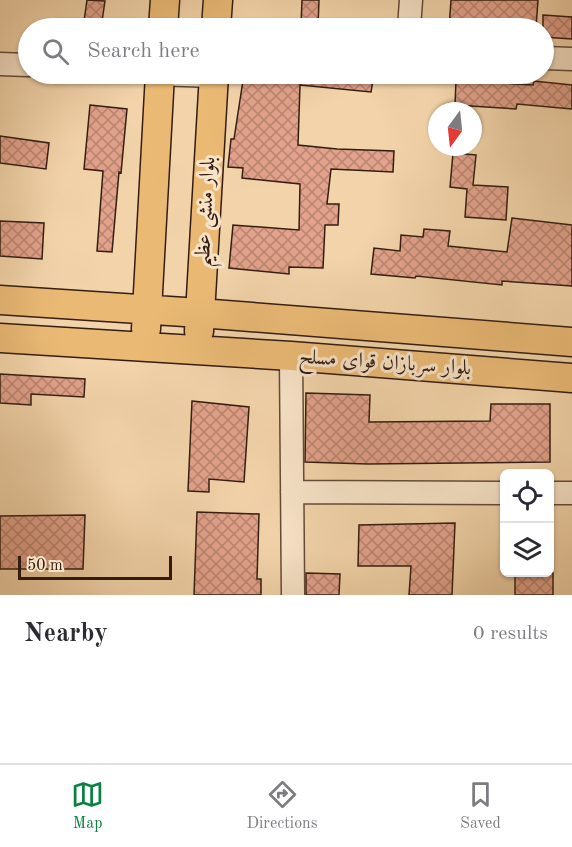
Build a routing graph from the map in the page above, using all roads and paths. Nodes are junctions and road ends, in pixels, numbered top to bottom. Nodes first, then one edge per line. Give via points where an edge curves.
1 (165, 0) edge
2 (218, 0) edge
3 (411, 0) edge
4 (164, 18) edge
5 (217, 18) edge
6 (410, 18) edge
7 (554, 58) edge
8 (572, 59) edge
9 (0, 64) edge
10 (18, 65) edge
11 (158, 84) edge
12 (213, 84) edge
13 (0, 300) edge
14 (147, 309) junction
15 (200, 313) junction
16 (0, 338) edge
17 (572, 342) edge
18 (145, 347) junction
19 (198, 351) junction
20 (291, 356) junction
21 (572, 378) edge
22 (292, 492) junction
23 (500, 493) edge
24 (554, 493) edge
25 (572, 493) edge
26 (293, 595) edge

1 - 4 main road
2 - 5 main road
3 - 6 street
7 - 8 street
9 - 10 street
11 - 14 main road
12 - 15 main road, بلوار منشی عظیم
13 - 14 main road, بلوار سربازان قوای مسلح
14 - 15 main road, بلوار سربازان قوای مسلح
14 - 18 main road
15 - 17 main road, بلوار سربازان قوای مسلح
15 - 19 main road, بلوار منشی عظیم
16 - 18 main road, بلوار سربازان قوای مسلح
18 - 19 main road, بلوار سربازان قوای مسلح
19 - 20 main road, بلوار سربازان قوای مسلح
20 - 21 main road, بلوار سربازان قوای مسلح
20 - 22 street
22 - 23 street
22 - 26 street
24 - 25 street

